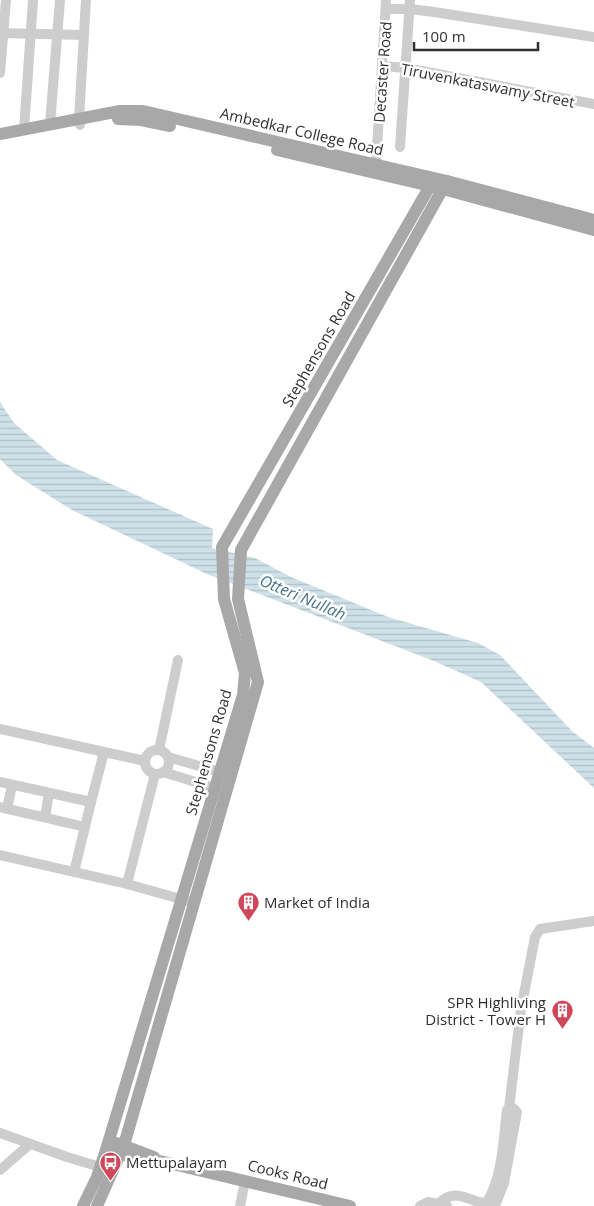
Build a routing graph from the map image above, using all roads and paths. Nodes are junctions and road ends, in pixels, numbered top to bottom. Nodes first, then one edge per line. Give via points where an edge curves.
1 (6, 0) edge
2 (33, 0) edge
3 (60, 0) edge
4 (86, 0) edge
5 (386, 4) edge
6 (410, 5) edge
7 (1, 33) edge
8 (30, 33) junction
9 (58, 34) junction
10 (84, 35) junction
11 (594, 37) edge
12 (382, 66) junction
13 (406, 68) junction
14 (0, 73) edge
15 (594, 104) edge
16 (80, 122) junction
17 (50, 124) junction
18 (24, 130) junction
19 (0, 134) edge
20 (0, 141) edge
21 (400, 147) dead end
22 (374, 168) junction
23 (438, 183) junction
24 (594, 220) edge
25 (594, 230) edge
26 (178, 660) dead end
27 (0, 729) edge
28 (159, 750) junction
29 (104, 752) junction
30 (168, 757) junction
31 (144, 761) junction
32 (220, 772) junction
33 (159, 773) junction
34 (0, 782) edge
35 (12, 785) junction
36 (215, 788) junction
37 (50, 793) junction
38 (91, 802) junction
39 (3, 808) edge
40 (45, 817) junction
41 (85, 827) junction
42 (0, 855) edge
43 (74, 872) junction
44 (127, 884) junction
45 (182, 898) junction
46 (194, 903) junction
47 (594, 921) edge
48 (509, 1108) junction
49 (0, 1133) edge
50 (30, 1144) junction
51 (108, 1145) junction
52 (123, 1150) junction
53 (100, 1166) junction
54 (0, 1170) edge
55 (113, 1171) junction
56 (246, 1180) junction
57 (308, 1201) edge
58 (496, 1204) edge
59 (442, 1205) edge
60 (83, 1206) edge
61 (97, 1206) edge
62 (240, 1206) edge
63 (350, 1206) edge
64 (420, 1206) edge

1 - 7 street
2 - 8 street
3 - 9 street
4 - 10 street
5 - 6 street
5 - 12 street, Decaster Road
6 - 11 street
6 - 13 street
7 - 8 street
7 - 14 street
8 - 9 street
8 - 18 street
9 - 10 street
9 - 17 street
10 - 16 street
12 - 13 street, Tiruvenkataswamy Street
12 - 22 street, Decaster Road
13 - 15 street, Tiruvenkataswamy Street
13 - 21 street
16 - 17 main road, Ambedkar College Road
16 - 20 main road, Ambedkar College Road
16 - 22 main road, Ambedkar College Road via 141,120
17 - 18 main road, Ambedkar College Road
18 - 19 main road, Ambedkar College Road
22 - 23 main road, Ambedkar College Road
23 - 24 main road, Ambedkar College Road
23 - 25 main road, Ambedkar College Road
23 - 32 main road, Stephensons Road via 222,547 224,599 245,673 243,696
23 - 46 main road, Stephensons Road via 241,550 238,599 258,682
26 - 28 street
27 - 29 street
28 - 30 street
28 - 31 street via 149,752
29 - 31 street
29 - 38 street
30 - 32 street
30 - 33 street via 167,768
31 - 33 street via 147,770
32 - 36 main road, Stephensons Road
33 - 36 street
33 - 44 street
34 - 35 street
35 - 37 street
35 - 39 street
36 - 45 main road, Stephensons Road
37 - 38 street
37 - 40 street
38 - 41 street
39 - 40 street
40 - 41 street
41 - 43 street
42 - 43 street
43 - 44 street
44 - 45 street
45 - 46 street
45 - 51 main road, Stephensons Road
46 - 52 main road, Stephensons Road
47 - 48 street via 540,929 535,937 521,1009
48 - 58 street via 517,1112 504,1183
48 - 59 street via 495,1186 487,1202 479,1205 454,1196 443,1198
49 - 50 street
50 - 53 street
50 - 54 street
51 - 52 main road, Cooks Road
51 - 53 main road, Stephensons Road
52 - 55 main road, Stephensons Road
52 - 56 main road, Cooks Road via 150,1163 160,1161
53 - 55 street
53 - 60 main road, Stephensons Road
55 - 61 main road, Stephensons Road
56 - 57 main road, Cooks Road
56 - 62 street
57 - 63 main road, Cooks Road
59 - 64 street via 428,1202

